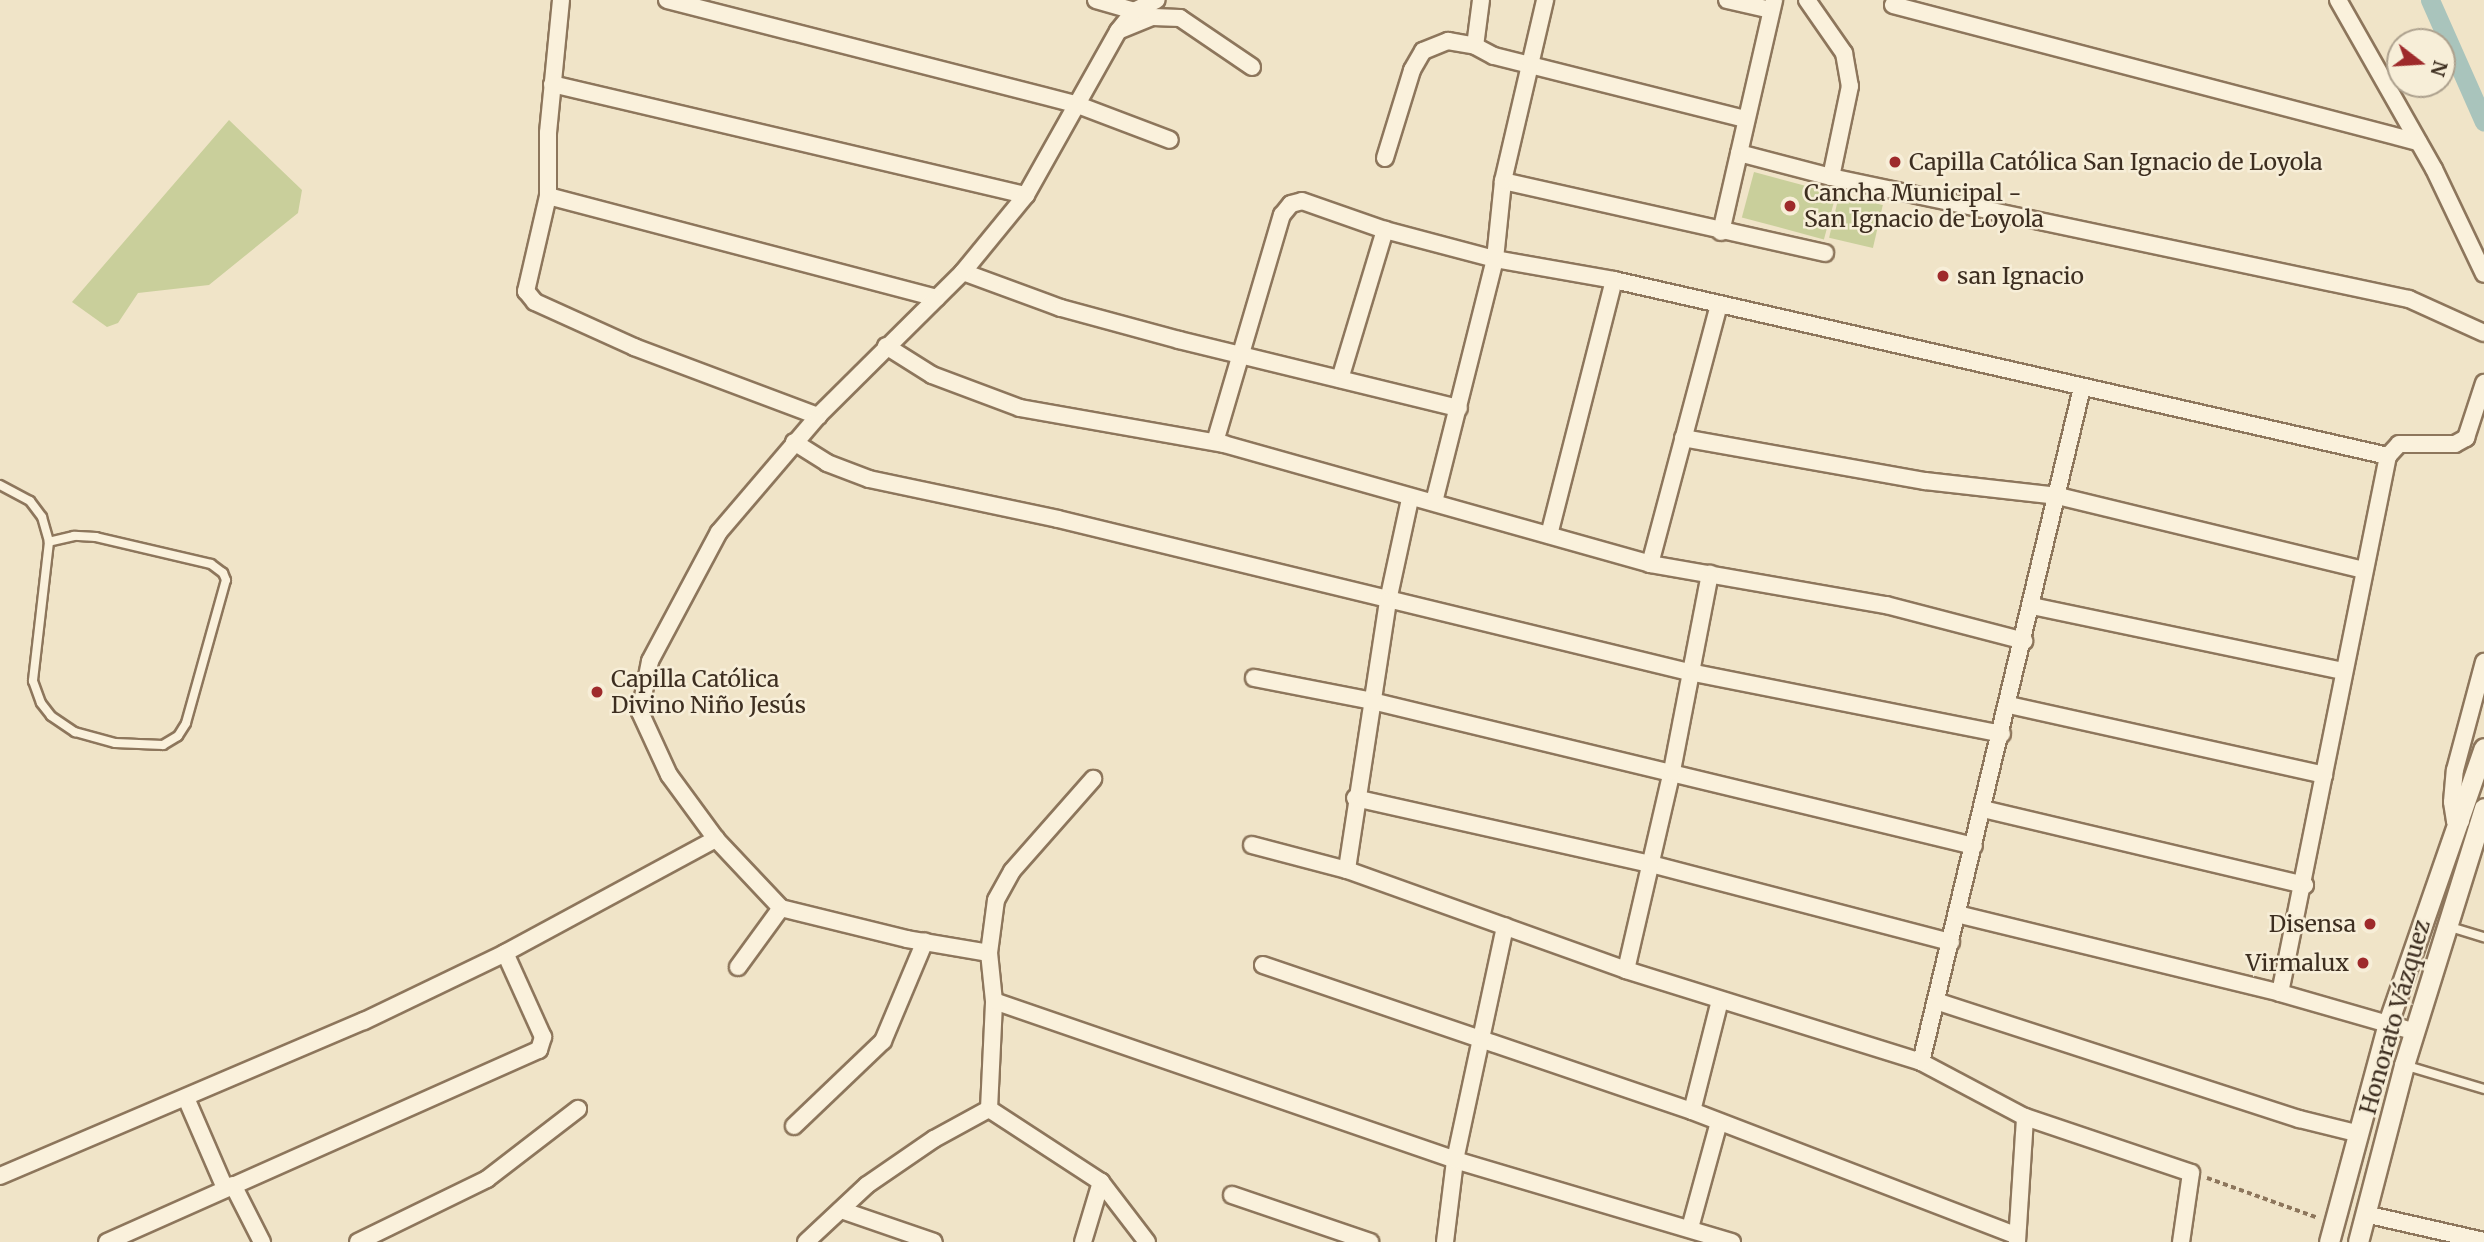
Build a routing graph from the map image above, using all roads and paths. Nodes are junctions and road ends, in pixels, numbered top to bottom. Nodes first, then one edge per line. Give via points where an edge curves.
1 (561, 0) edge
2 (667, 0) edge
3 (1096, 0) edge
4 (1157, 0) edge
5 (1481, 0) edge
6 (1545, 0) edge
7 (1727, 0) edge
8 (1807, 0) edge
9 (2338, 0) edge
10 (1773, 5) edge
11 (1894, 5) dead end
12 (1134, 11) junction
13 (1118, 31) junction
14 (1475, 46) junction
15 (1252, 66) dead end
16 (1528, 68) junction
17 (552, 84) junction
18 (1078, 105) junction
19 (1744, 119) junction
20 (1170, 140) dead end
21 (2418, 142) junction
22 (1739, 153) junction
23 (1385, 158) dead end
24 (1830, 177) junction
25 (1503, 181) junction
26 (1026, 195) junction
27 (548, 197) junction
28 (1385, 230) junction
29 (1721, 232) junction
30 (1825, 253) dead end
31 (1495, 259) junction
32 (963, 272) junction
33 (2484, 274) edge
34 (1614, 279) junction
35 (937, 298) junction
36 (1719, 304) junction
37 (2484, 333) edge
38 (886, 346) junction
39 (1238, 354) junction
40 (1340, 379) junction
41 (2484, 383) edge
42 (2082, 388) junction
43 (1459, 408) junction
44 (818, 416) junction
45 (1683, 438) junction
46 (794, 442) junction
47 (1215, 442) junction
48 (2388, 456) junction
49 (0, 485) edge
50 (2058, 496) junction
51 (1410, 499) junction
52 (1434, 502) junction
53 (1549, 535) junction
54 (49, 542) junction
55 (1650, 564) junction
56 (2364, 570) junction
57 (1710, 574) junction
58 (1388, 601) junction
59 (2032, 606) junction
60 (2024, 641) junction
61 (2484, 662) edge
62 (2342, 671) junction
63 (1689, 672) junction
64 (1254, 678) dead end
65 (1372, 701) junction
66 (2009, 705) junction
67 (2002, 734) junction
68 (2484, 748) edge
69 (1672, 771) junction
70 (2324, 775) junction
71 (1093, 779) dead end
72 (1355, 797) junction
73 (1983, 809) junction
74 (2482, 816) edge
75 (2455, 821) junction
76 (716, 839) junction
77 (1252, 845) dead end
78 (1974, 846) junction
79 (1651, 864) junction
80 (1347, 870) junction
81 (2305, 885) junction
82 (781, 908) junction
83 (1957, 914) junction
84 (1505, 926) junction
85 (2447, 926) junction
86 (2484, 937) edge
87 (925, 941) junction
88 (1951, 942) junction
89 (505, 953) junction
90 (989, 953) junction
91 (1263, 965) dead end
92 (738, 967) dead end
93 (1626, 970) junction
94 (2280, 993) junction
95 (1720, 1000) junction
96 (995, 1001) junction
97 (1936, 1001) junction
98 (2388, 1023) junction
99 (2416, 1032) junction
100 (1480, 1041) junction
101 (1921, 1062) junction
102 (2404, 1065) junction
103 (2484, 1090) edge
104 (186, 1098) junction
105 (578, 1109) dead end
106 (989, 1109) junction
107 (1692, 1111) junction
108 (2025, 1117) junction
109 (1719, 1122) junction
110 (794, 1126) dead end
111 (2356, 1133) junction
112 (1455, 1160) junction
113 (2192, 1173) junction
114 (0, 1176) edge
115 (1101, 1182) junction
116 (229, 1187) junction
117 (1232, 1195) dead end
118 (841, 1210) junction
119 (2365, 1214) junction
120 (1690, 1227) junction
121 (2331, 1233) edge
122 (2017, 1239) edge
123 (2484, 1241) edge
124 (107, 1242) edge
125 (262, 1242) edge
126 (358, 1242) edge
127 (806, 1242) edge
128 (934, 1242) edge
129 (1083, 1242) edge
130 (1147, 1242) edge
131 (1370, 1242) edge
132 (1445, 1242) edge
133 (1732, 1242) edge
134 (2181, 1242) edge
135 (2358, 1242) edge

1 - 17 street
2 - 18 street
3 - 12 street
4 - 12 street
5 - 14 street
6 - 16 street
7 - 10 street
8 - 24 street via 1844,53 1850,86
9 - 21 street
10 - 19 street
11 - 21 street
12 - 13 street
13 - 15 street via 1153,17 1180,18
13 - 18 street
14 - 16 street
14 - 23 street via 1448,41 1423,51 1412,70
16 - 19 street
16 - 25 street
17 - 26 street
17 - 27 street
18 - 20 street
18 - 26 street
19 - 22 street
21 - 33 street
22 - 24 street
22 - 29 street
24 - 37 street via 2409,299
25 - 29 street
25 - 31 street
26 - 32 street
27 - 35 street
27 - 44 street via 526,276 526,292 535,302 634,347
28 - 31 street
28 - 39 street via 1302,201 1291,204 1282,215
28 - 40 street
29 - 30 street
31 - 34 street
31 - 43 street
32 - 35 street
32 - 39 street via 1061,308
34 - 36 street
34 - 53 street
35 - 38 street
36 - 42 street
36 - 45 street
38 - 44 street
38 - 47 street via 932,375 1020,408
39 - 40 street
39 - 47 street
40 - 43 street
41 - 48 street via 2466,438 2455,443 2399,444
42 - 48 street
42 - 50 street
43 - 52 street
44 - 46 street
45 - 50 street via 1925,481
45 - 55 street
46 - 58 street via 827,463 869,479 1058,519
46 - 76 street via 719,532 650,661 640,712 669,775
47 - 51 street
48 - 56 street
49 - 54 lane via 30,501 42,517
50 - 56 street
50 - 59 street
51 - 52 street
51 - 58 street
52 - 53 street
53 - 55 street
54 - 54 lane via 33,681 41,703 75,732 115,743 163,745 178,736 186,723 222,593 223,573 211,564 96,537
55 - 57 street
56 - 62 street
57 - 60 street via 1886,605
57 - 63 street
58 - 63 street
58 - 65 street
59 - 60 street
59 - 62 street
60 - 66 street
61 - 75 street, Honorato Vázquez via 2455,770
62 - 70 street
63 - 67 street
63 - 69 street
64 - 65 street
65 - 69 street
65 - 72 street
66 - 67 street
66 - 70 street
67 - 73 street
68 - 75 street, Honorato Vázquez
69 - 78 street
69 - 79 street
70 - 81 street
71 - 90 street via 1012,871 996,900
72 - 79 street
72 - 80 street
73 - 78 street
73 - 81 street
74 - 75 street
74 - 85 street, Honorato Vázquez
75 - 98 street, Honorato Vázquez
76 - 82 street
76 - 89 street
77 - 80 street
78 - 83 street
79 - 88 street
79 - 93 street
80 - 84 street
81 - 94 street
82 - 87 street
82 - 92 street
83 - 88 street
83 - 94 street
84 - 93 street
84 - 100 street
85 - 86 lane
85 - 99 street, Honorato Vázquez
87 - 90 street
87 - 110 street via 883,1041
88 - 97 street
89 - 104 street
89 - 116 street via 543,1037 539,1049
90 - 96 street
91 - 100 street
93 - 95 street
94 - 98 street
95 - 101 street
95 - 107 street
96 - 106 street
96 - 112 street
97 - 101 street
97 - 111 street via 2299,1119
98 - 99 street
98 - 111 street, Honorato Vázquez
99 - 102 street, Honorato Vázquez
100 - 107 street
100 - 112 street
101 - 108 street
102 - 103 lane
102 - 119 street, Honorato Vázquez
104 - 114 street
104 - 116 street
105 - 126 street via 487,1179
106 - 115 street
106 - 118 street via 934,1139 867,1185
107 - 109 street
108 - 113 street
108 - 122 street
109 - 120 street
109 - 122 street
111 - 121 street, Honorato Vázquez
112 - 120 street
112 - 132 street
113 - 121 path
113 - 134 street
115 - 129 street
115 - 130 street
116 - 124 street
116 - 125 street
117 - 131 street
118 - 127 street
118 - 128 street
119 - 123 street
119 - 135 street, Honorato Vázquez
120 - 133 street

